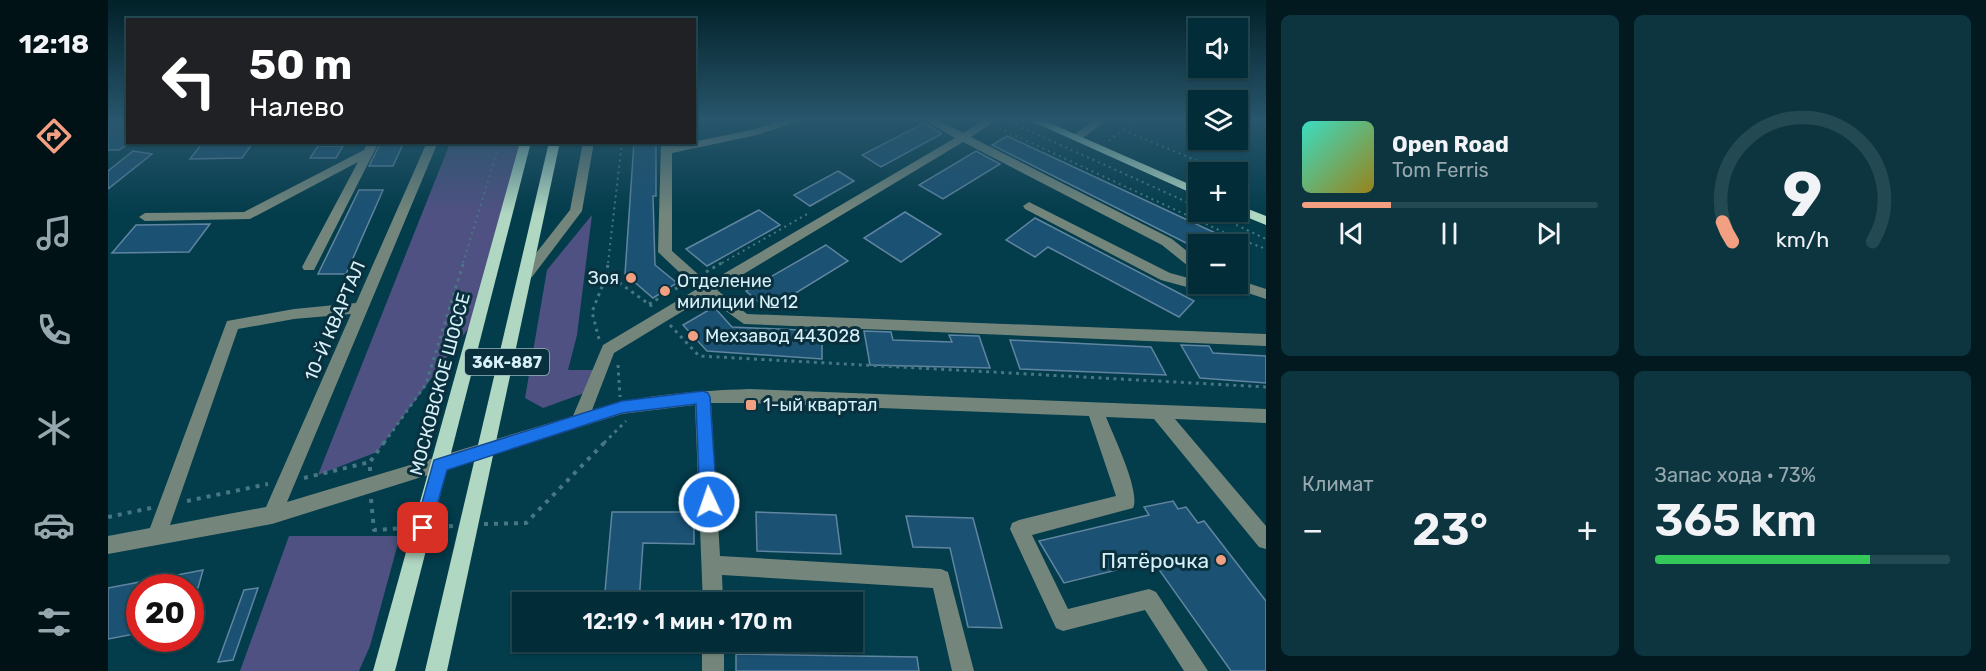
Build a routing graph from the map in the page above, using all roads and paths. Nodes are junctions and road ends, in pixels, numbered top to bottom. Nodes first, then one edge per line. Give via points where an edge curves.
1 (363, 151) edge
2 (369, 151) edge
3 (429, 151) edge
4 (524, 151) edge
5 (553, 151) edge
6 (587, 151) edge
7 (621, 151) edge
8 (667, 151) edge
9 (940, 151) edge
10 (992, 151) edge
11 (1049, 151) edge
12 (1074, 151) edge
13 (1096, 151) edge
14 (1105, 151) edge
15 (1174, 151) edge
16 (1087, 157) junction
17 (1200, 162) edge
18 (1188, 188) edge
19 (1188, 202) edge
20 (1029, 206) dead end
21 (1248, 213) edge
22 (145, 217) dead end
23 (1266, 221) edge
24 (1230, 222) edge
25 (1266, 239) edge
26 (1266, 249) edge
27 (1188, 259) edge
28 (309, 267) dead end
29 (526, 274) junction
30 (1188, 282) edge
31 (1248, 288) edge
32 (707, 290) junction
33 (1266, 294) edge
34 (363, 308) junction
35 (663, 317) junction
36 (1266, 340) edge
37 (1266, 387) edge
38 (703, 397) junction
39 (1094, 408) junction
40 (1157, 410) junction
41 (1266, 416) edge
42 (579, 419) junction
43 (486, 451) junction
44 (370, 462) dead end
45 (440, 465) junction
46 (286, 483) junction
47 (168, 505) junction
48 (272, 515) junction
49 (108, 517) edge
50 (156, 537) junction
51 (1266, 540) edge
52 (108, 545) edge
53 (712, 565) junction
54 (713, 592) edge
55 (713, 652) edge
56 (384, 671) edge
57 (436, 671) edge
58 (713, 671) edge
59 (963, 671) edge
60 (1197, 671) edge

1 - 22 street via 246,216
2 - 28 street
3 - 34 street, 10-Й КВАРТАЛ
4 - 45 main road, МОСКОВСКОЕ ШОССЕ / 36К-887
5 - 29 main road, 36К-887
6 - 29 street via 576,211
7 - 35 path via 607,274
8 - 32 street via 665,252
9 - 32 street
10 - 27 street via 1167,242
11 - 26 path
12 - 16 path
13 - 16 path
14 - 18 main road
15 - 17 path
16 - 19 path
20 - 30 street via 1166,277
21 - 23 main road
24 - 25 path
29 - 43 main road, 36К-887
31 - 33 street
32 - 35 street
32 - 36 street via 744,319
34 - 46 street, 10-Й КВАРТАЛ
34 - 47 street via 232,325
35 - 37 path via 699,356
35 - 42 street via 608,349
38 - 39 street
38 - 42 street via 622,407
38 - 53 street
39 - 40 street
39 - 60 street via 1127,502 1019,529 1063,621 1149,599
40 - 41 street
40 - 51 street
42 - 43 street
43 - 45 street
43 - 57 main road, 36К-887
44 - 46 path
45 - 48 street
45 - 56 main road, МОСКОВСКОЕ ШОССЕ / 36К-887
46 - 47 path
46 - 48 street, 10-Й КВАРТАЛ
47 - 49 path
47 - 50 street
48 - 50 street
50 - 52 street
53 - 54 street
53 - 59 street via 941,579
55 - 58 street

